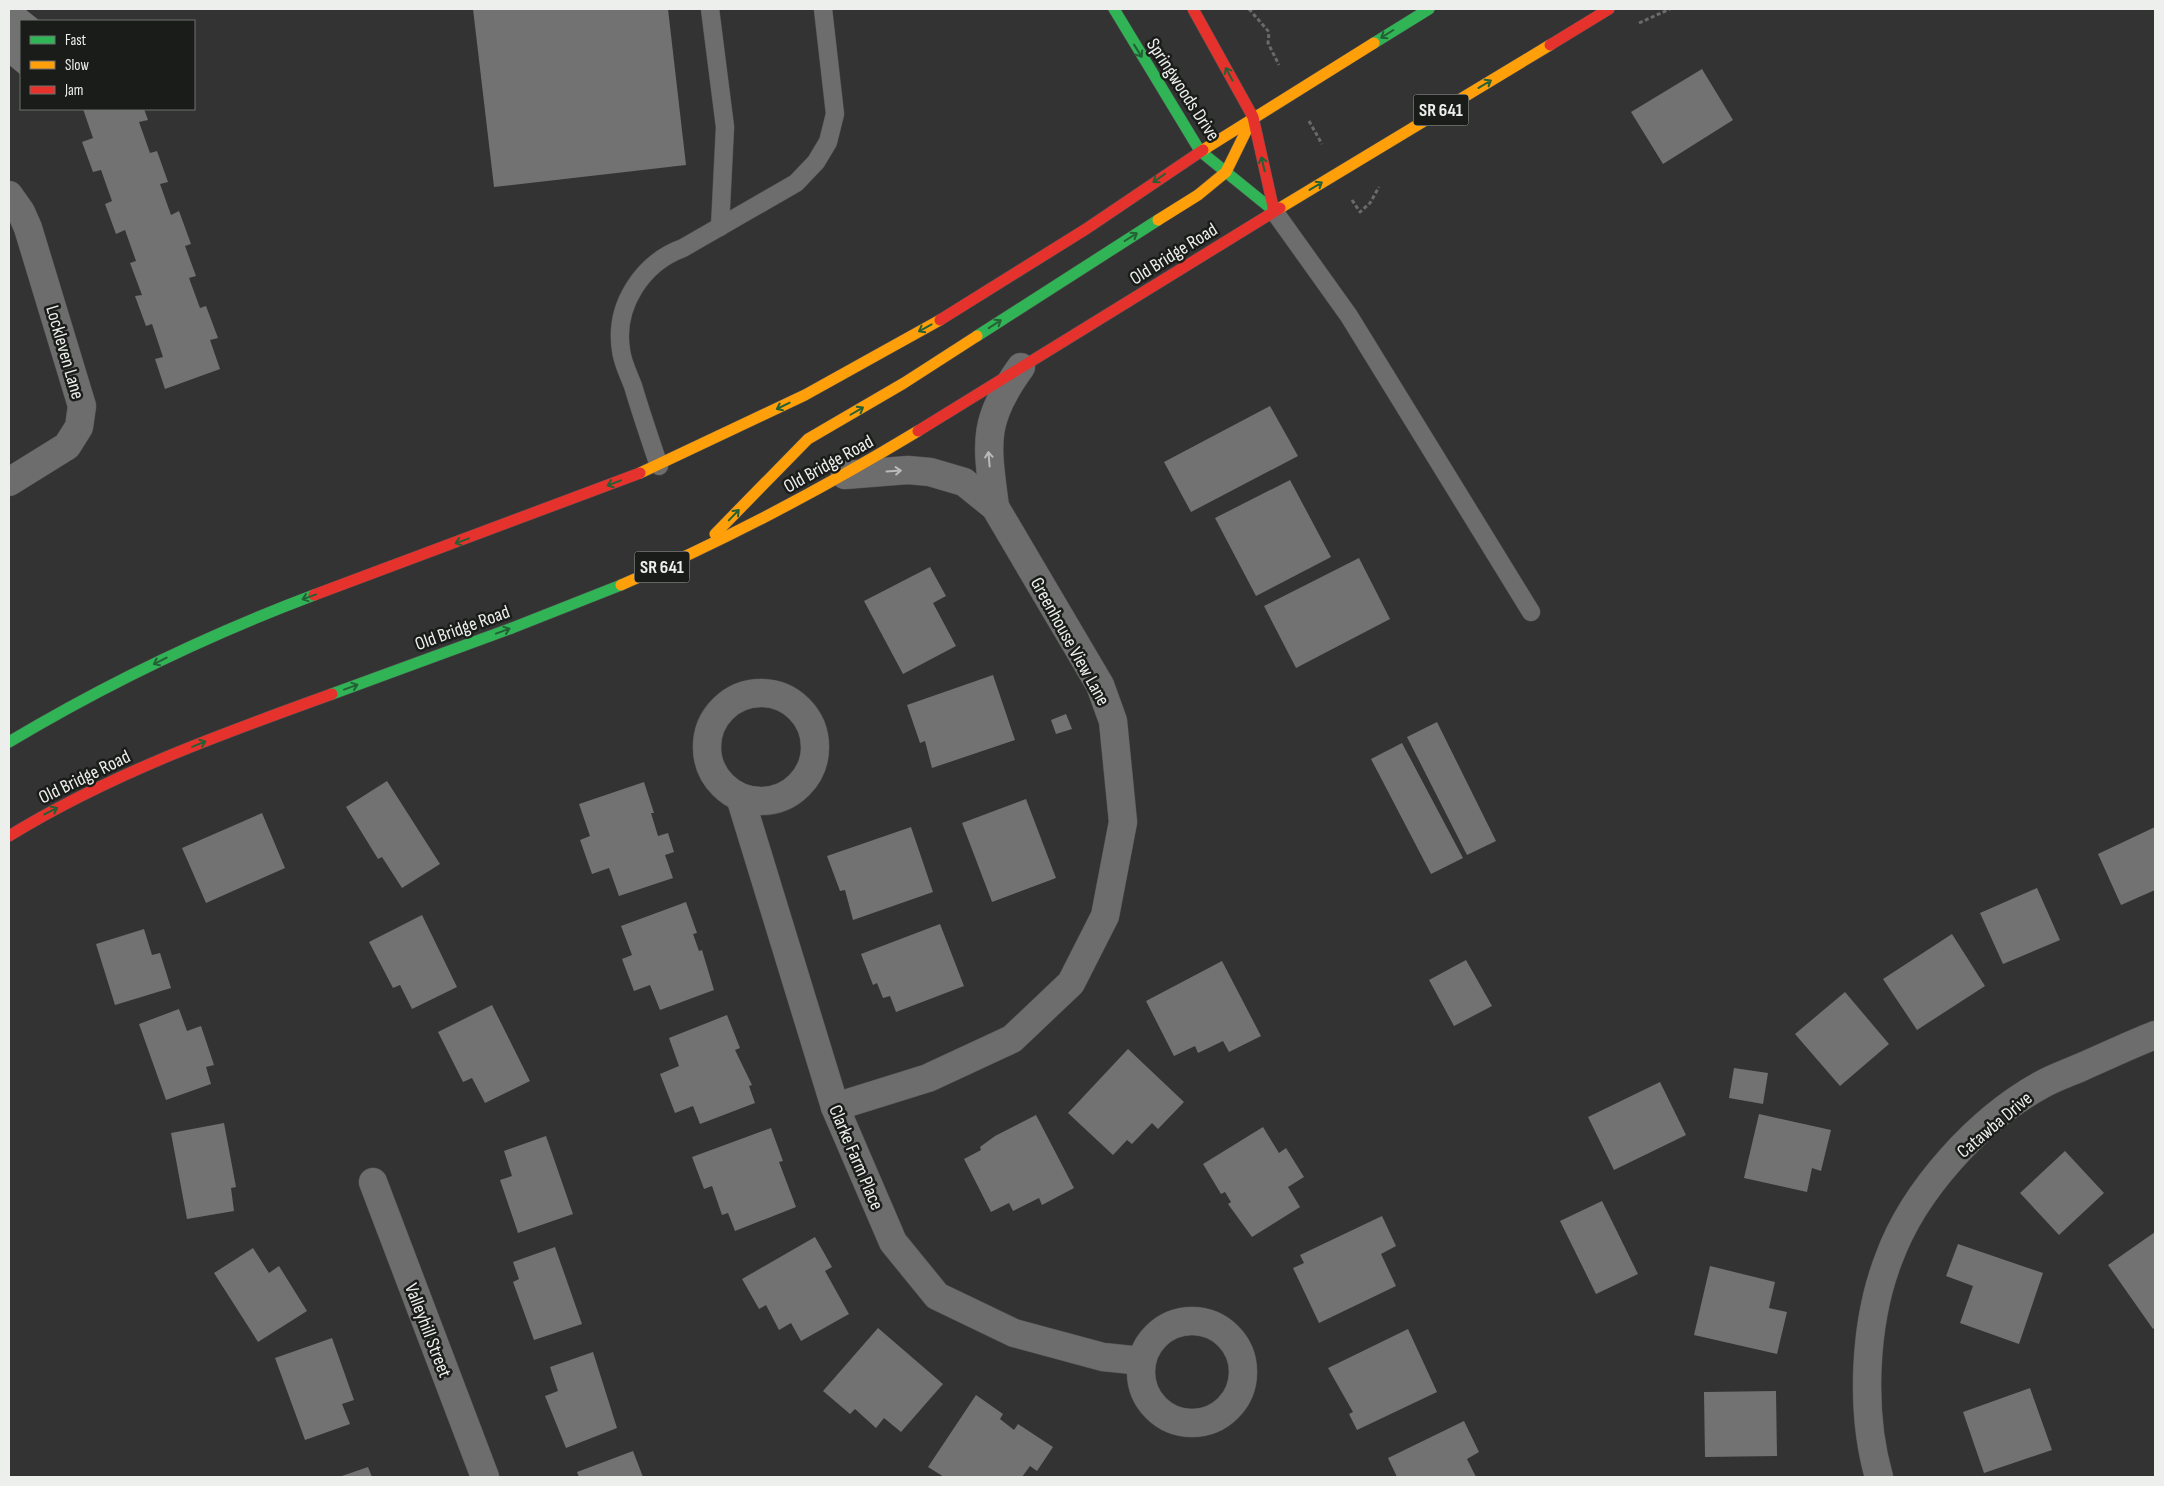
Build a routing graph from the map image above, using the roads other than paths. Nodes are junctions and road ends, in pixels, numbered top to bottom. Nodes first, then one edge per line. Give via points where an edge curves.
1 (710, 9) edge
2 (823, 9) edge
3 (1114, 9) edge
4 (1193, 9) edge
5 (1429, 9) edge
6 (1609, 9) edge
7 (1252, 117) junction
8 (1200, 151) junction
9 (1226, 172) junction
10 (9, 195) edge
11 (1274, 211) junction
12 (720, 227) junction
13 (1022, 367) junction
14 (659, 466) junction
15 (845, 475) junction
16 (9, 482) edge
17 (994, 508) junction
18 (700, 550) junction
19 (1531, 612) dead end
20 (9, 742) edge
21 (740, 797) dead end
22 (9, 836) edge
23 (2155, 1035) edge
24 (835, 1107) junction
25 (373, 1182) dead end
26 (1142, 1361) dead end
27 (485, 1477) edge
28 (1879, 1477) edge

1 - 12 lane via 725,127
2 - 12 lane via 835,114 828,142 816,162 796,183
3 -> 8 main road, Springwoods Drive
7 -> 4 main road
5 -> 7 main road
11 -> 6 main road, Old Bridge Road / SR 641
7 - 8 main road
7 - 9 main road
11 -> 7 main road
8 - 9 main road, Springwoods Drive
8 -> 14 main road via 1086,229 948,316 805,395
9 - 11 main road, Springwoods Drive
18 -> 9 main road via 808,439 904,383 1198,195
10 - 16 street, Lockleven Lane via 28,228 82,406 79,427 67,446
11 - 13 main road, Old Bridge Road / SR 641
11 - 19 lane via 1349,316
12 - 14 lane via 649,268 629,295 621,322 621,350
13 - 15 main road, Old Bridge Road / SR 641
17 -> 13 street, Greenhouse View Lane via 989,436 1003,392
14 -> 20 main road via 296,602 189,648 68,707
15 -> 17 street, Greenhouse View Lane via 908,470 930,472 964,482
15 - 18 main road, Old Bridge Road / SR 641
17 - 24 street, Greenhouse View Lane via 1100,685 1113,721 1123,822 1105,916 1071,982 1012,1040 928,1078
22 -> 18 main road, Old Bridge Road / SR 641 via 29,822 113,779 247,725 515,626
21 - 24 street, Clarke Farm Place
23 - 28 street, Catawba Drive via 2041,1085 1996,1117 1955,1154 1914,1208 1889,1257 1869,1348 1868,1405
24 - 26 street, Clarke Farm Place via 893,1242 937,1296 1014,1333 1103,1357
25 - 27 street, Valleyhill Street

